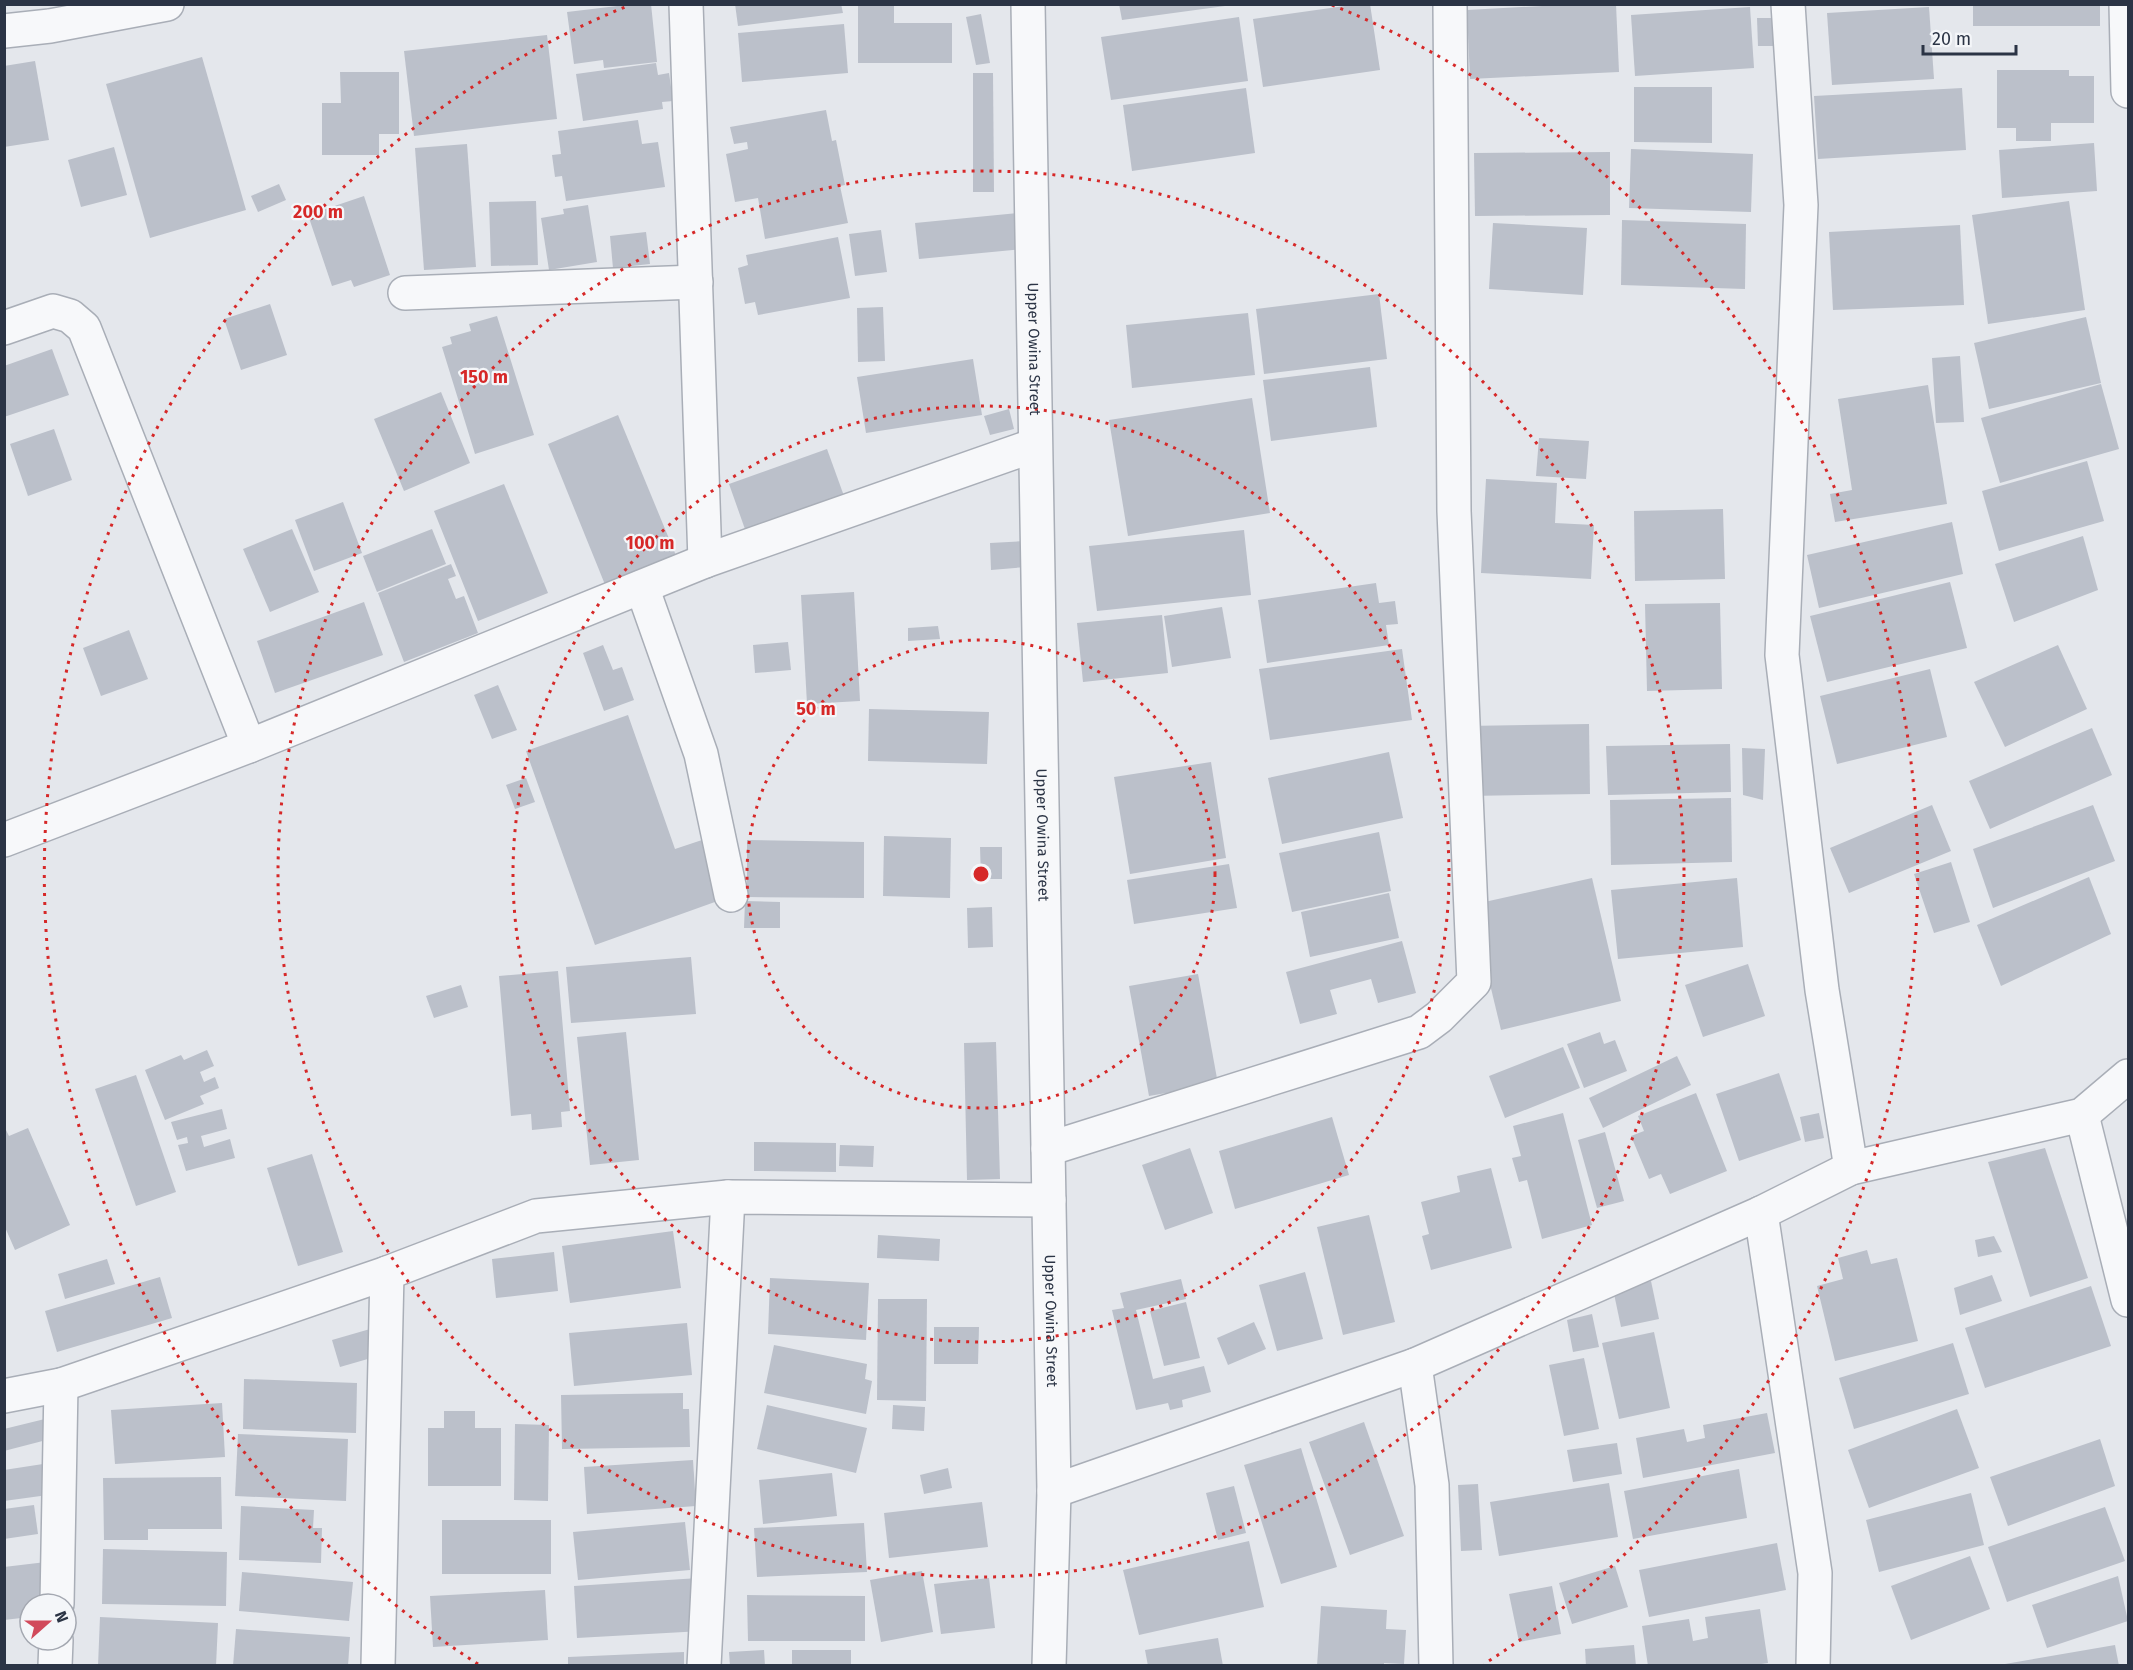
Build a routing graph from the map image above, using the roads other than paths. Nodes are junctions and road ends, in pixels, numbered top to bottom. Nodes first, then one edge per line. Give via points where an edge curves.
1 (167, 4) edge
2 (686, 4) edge
3 (1028, 4) edge
4 (1449, 4) edge
5 (1788, 4) edge
6 (2126, 4) edge
7 (4, 31) edge
8 (2128, 91) edge
9 (696, 282) junction
10 (405, 293) dead end
11 (4, 328) edge
12 (1035, 445) junction
13 (705, 561) junction
14 (642, 587) junction
15 (249, 746) junction
16 (4, 840) edge
17 (731, 896) dead end
18 (2128, 1076) edge
19 (2082, 1115) junction
20 (1048, 1149) junction
21 (1851, 1168) junction
22 (728, 1197) junction
23 (1049, 1200) junction
24 (1761, 1213) junction
25 (387, 1273) junction
26 (2128, 1300) edge
27 (1415, 1365) junction
28 (61, 1384) junction
29 (4, 1396) edge
30 (1054, 1491) junction
31 (57, 1592) edge
32 (378, 1665) edge
33 (704, 1665) edge
34 (1049, 1665) edge
35 (1436, 1665) edge
36 (1814, 1665) edge

1 - 7 street
2 - 9 street
3 - 12 street, Upper Owina Street
4 - 20 street via 1454,511 1474,982 1419,1032
5 - 21 street via 1801,206 1782,655 1822,990
6 - 8 street
9 - 10 street
9 - 13 street
11 - 15 street via 53,311 70,316 84,328
12 - 13 street
12 - 20 street, Upper Owina Street
13 - 14 street
14 - 15 street
14 - 17 street via 701,754
15 - 16 street
18 - 19 street
19 - 21 street
19 - 26 street
20 - 23 street, Upper Owina Street
21 - 24 street
22 - 23 street
22 - 25 street via 536,1216
22 - 33 street
23 - 30 street, Upper Owina Street
24 - 27 street
24 - 36 street via 1815,1573
25 - 28 street
25 - 32 street
27 - 30 street
27 - 35 street via 1432,1485
28 - 29 street
28 - 31 street
30 - 34 street, Upper Owina Street

